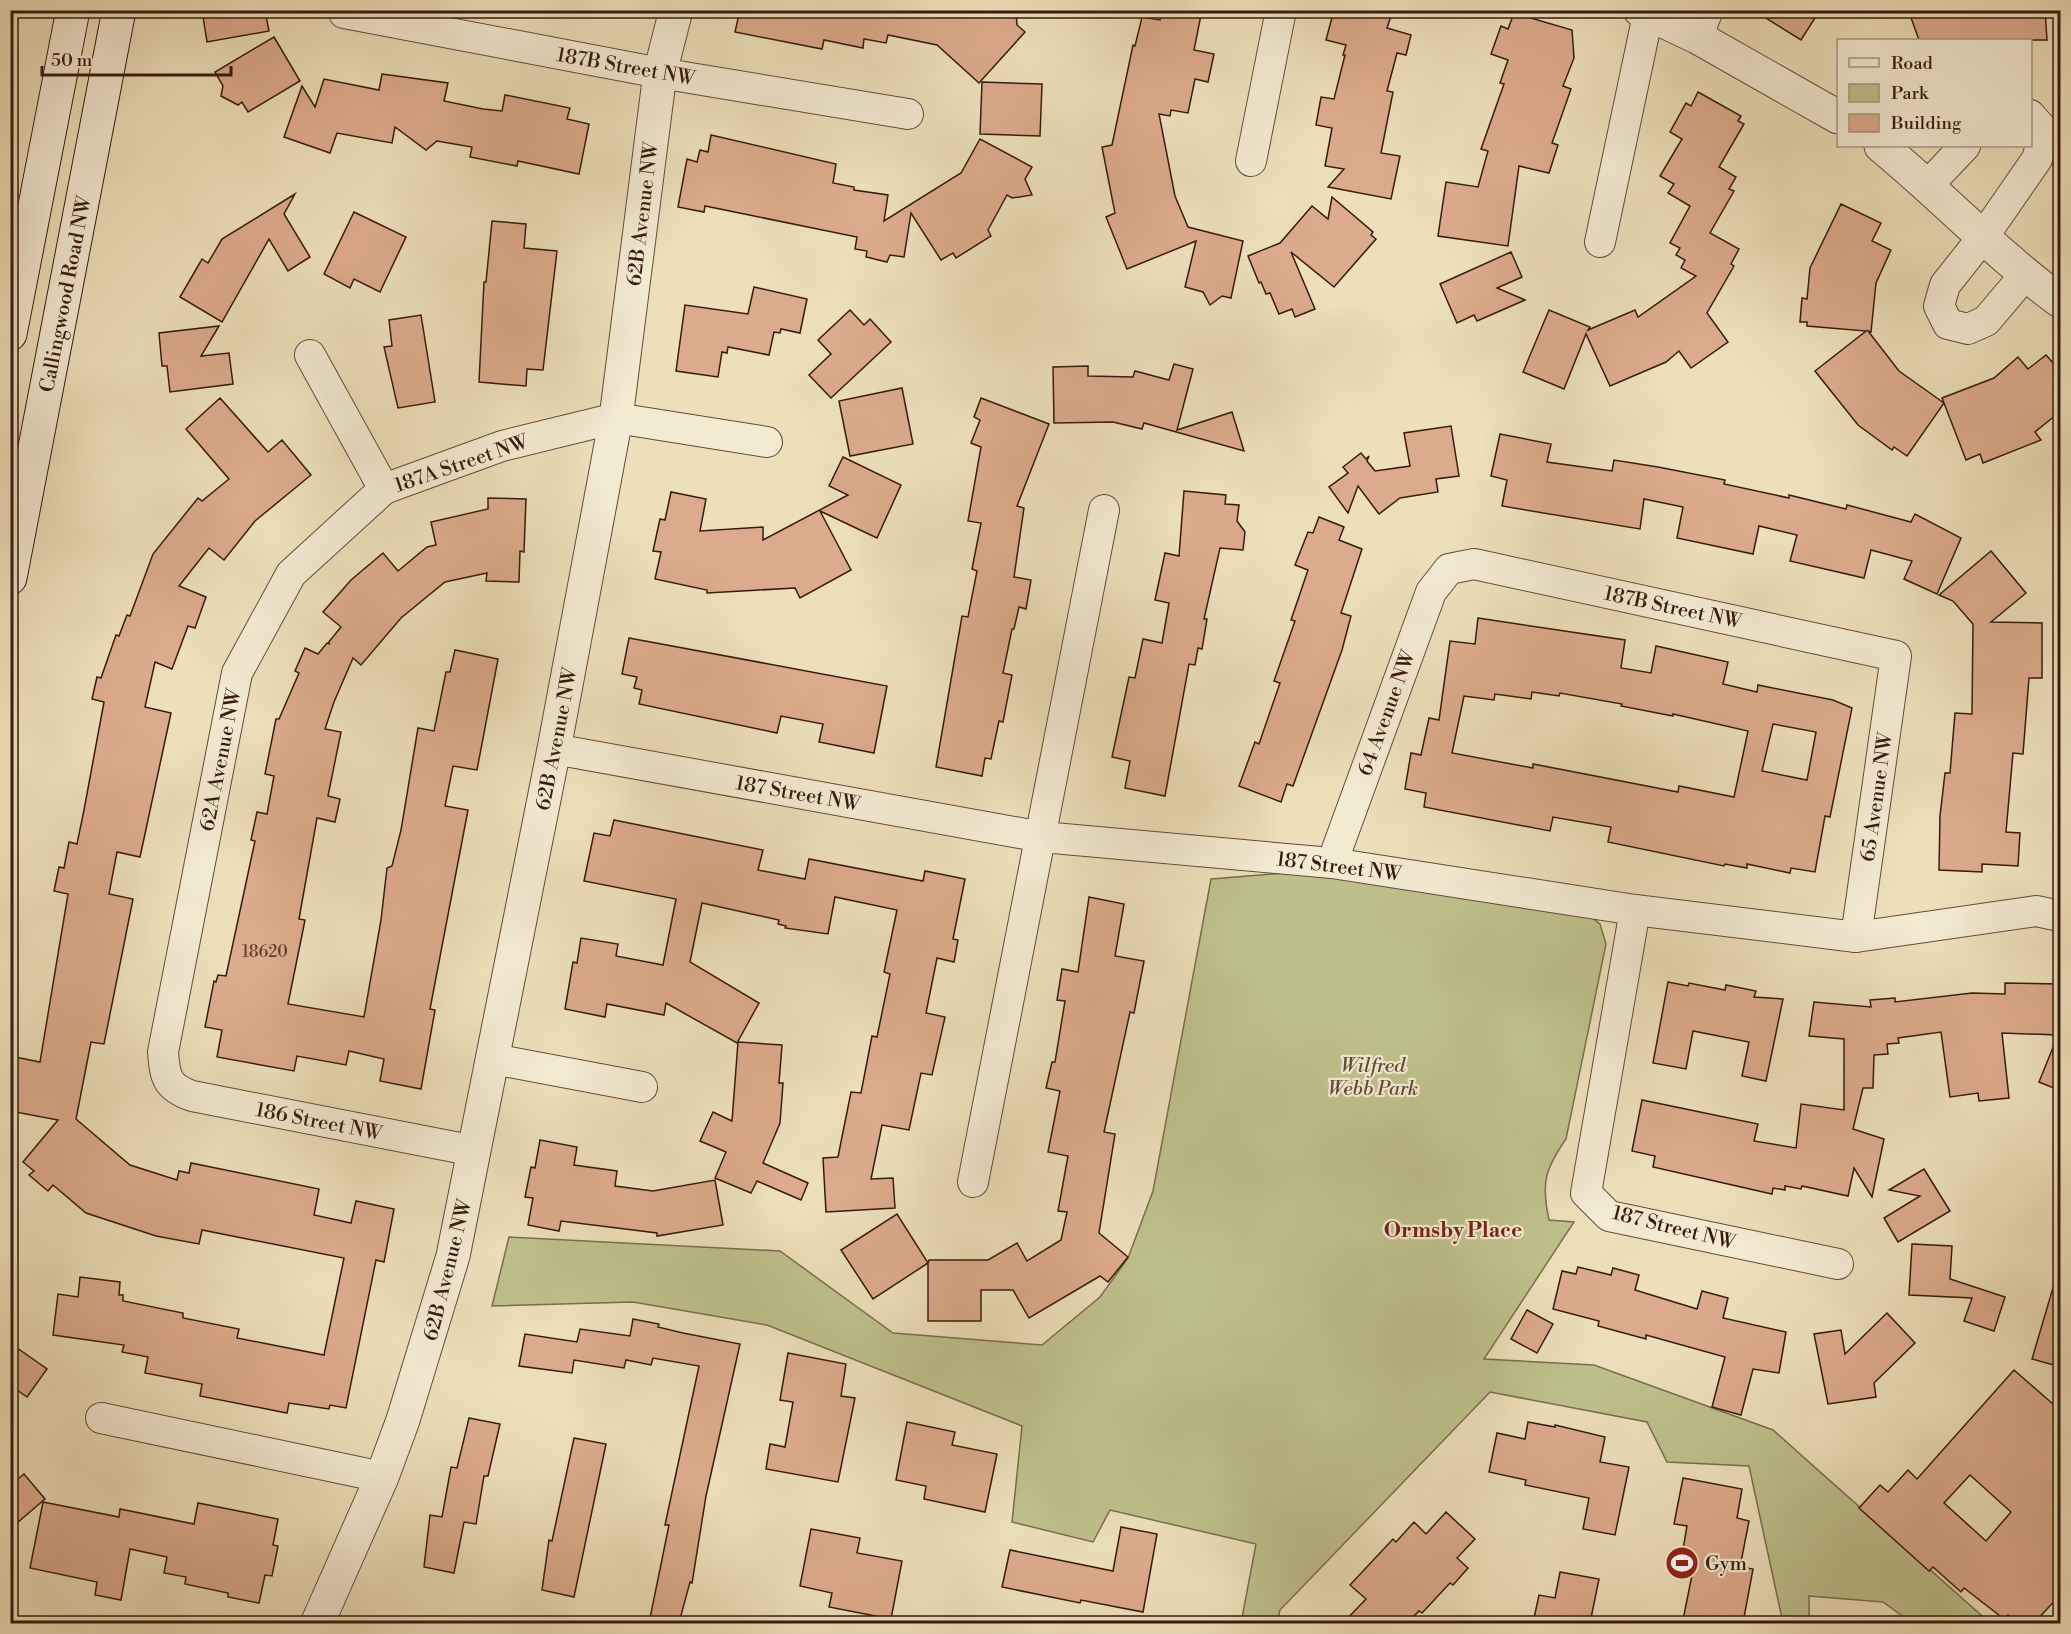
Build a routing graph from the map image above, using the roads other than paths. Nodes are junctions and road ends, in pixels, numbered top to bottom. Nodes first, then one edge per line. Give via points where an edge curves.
1 (73, 10) edge
2 (119, 10) edge
3 (676, 10) edge
4 (1281, 10) edge
5 (1646, 11) edge
6 (344, 12) dead end
7 (1702, 24) edge
8 (660, 73) junction
9 (908, 114) dead end
10 (1837, 116) edge
11 (2032, 116) edge
12 (1882, 147) edge
13 (1964, 147) edge
14 (1251, 161) dead end
15 (1928, 185) junction
16 (1983, 237) junction
17 (1600, 242) dead end
18 (2025, 275) junction
19 (2061, 301) edge
20 (10, 334) edge
21 (310, 355) dead end
22 (616, 418) junction
23 (767, 442) dead end
24 (384, 489) junction
25 (1104, 510) dead end
26 (1449, 568) joint
27 (10, 578) edge
28 (1896, 656) joint
29 (554, 749) junction
30 (1042, 837) junction
31 (1332, 863) junction
32 (1635, 910) junction
33 (2061, 916) edge
34 (1856, 937) junction
35 (493, 1059) junction
36 (168, 1081) joint
37 (642, 1087) dead end
38 (475, 1151) junction
39 (973, 1182) dead end
40 (1838, 1264) dead end
41 (101, 1418) dead end
42 (382, 1476) junction
43 (317, 1623) edge

1 - 20 street
2 - 27 street, Callingwood Road NW
3 - 8 street, 62B Avenue NW
4 - 14 street
5 - 7 street
5 - 17 street
6 - 8 street, 187B Street NW
7 - 10 street
8 - 9 street, 187B Street NW
8 - 22 street, 62B Avenue NW
11 - 16 street via 2046,132 2037,159
12 - 15 street
13 - 15 street
15 - 16 street
16 - 18 street
16 - 18 street via 1945,285 1939,306 1948,324 1968,329 1986,321
18 - 19 street
21 - 24 street, 187A Street NW
22 - 23 street
22 - 24 street, 187A Street NW via 502,446
22 - 29 street, 62B Avenue NW
24 - 36 street, 62A Avenue NW via 291,574 237,673 163,1052
25 - 30 street
26 - 28 street, 187B Street NW via 1474,564
26 - 31 street, 64 Avenue NW via 1431,592
28 - 34 street, 65 Avenue NW
29 - 30 street, 187 Street NW
29 - 35 street, 62B Avenue NW
30 - 31 street, 187 Street NW
30 - 39 street
31 - 32 street, 187 Street NW
32 - 34 street, 187 Street NW
32 - 40 street, 187 Street NW via 1586,1193 1609,1216
33 - 34 street, 187 Street NW via 2036,912
35 - 37 street
35 - 38 street, 62B Avenue NW
36 - 38 street, 186 Street NW via 177,1090 192,1095
38 - 42 street, 62B Avenue NW via 453,1256 424,1361
41 - 42 street
42 - 43 street, 62B Avenue NW

